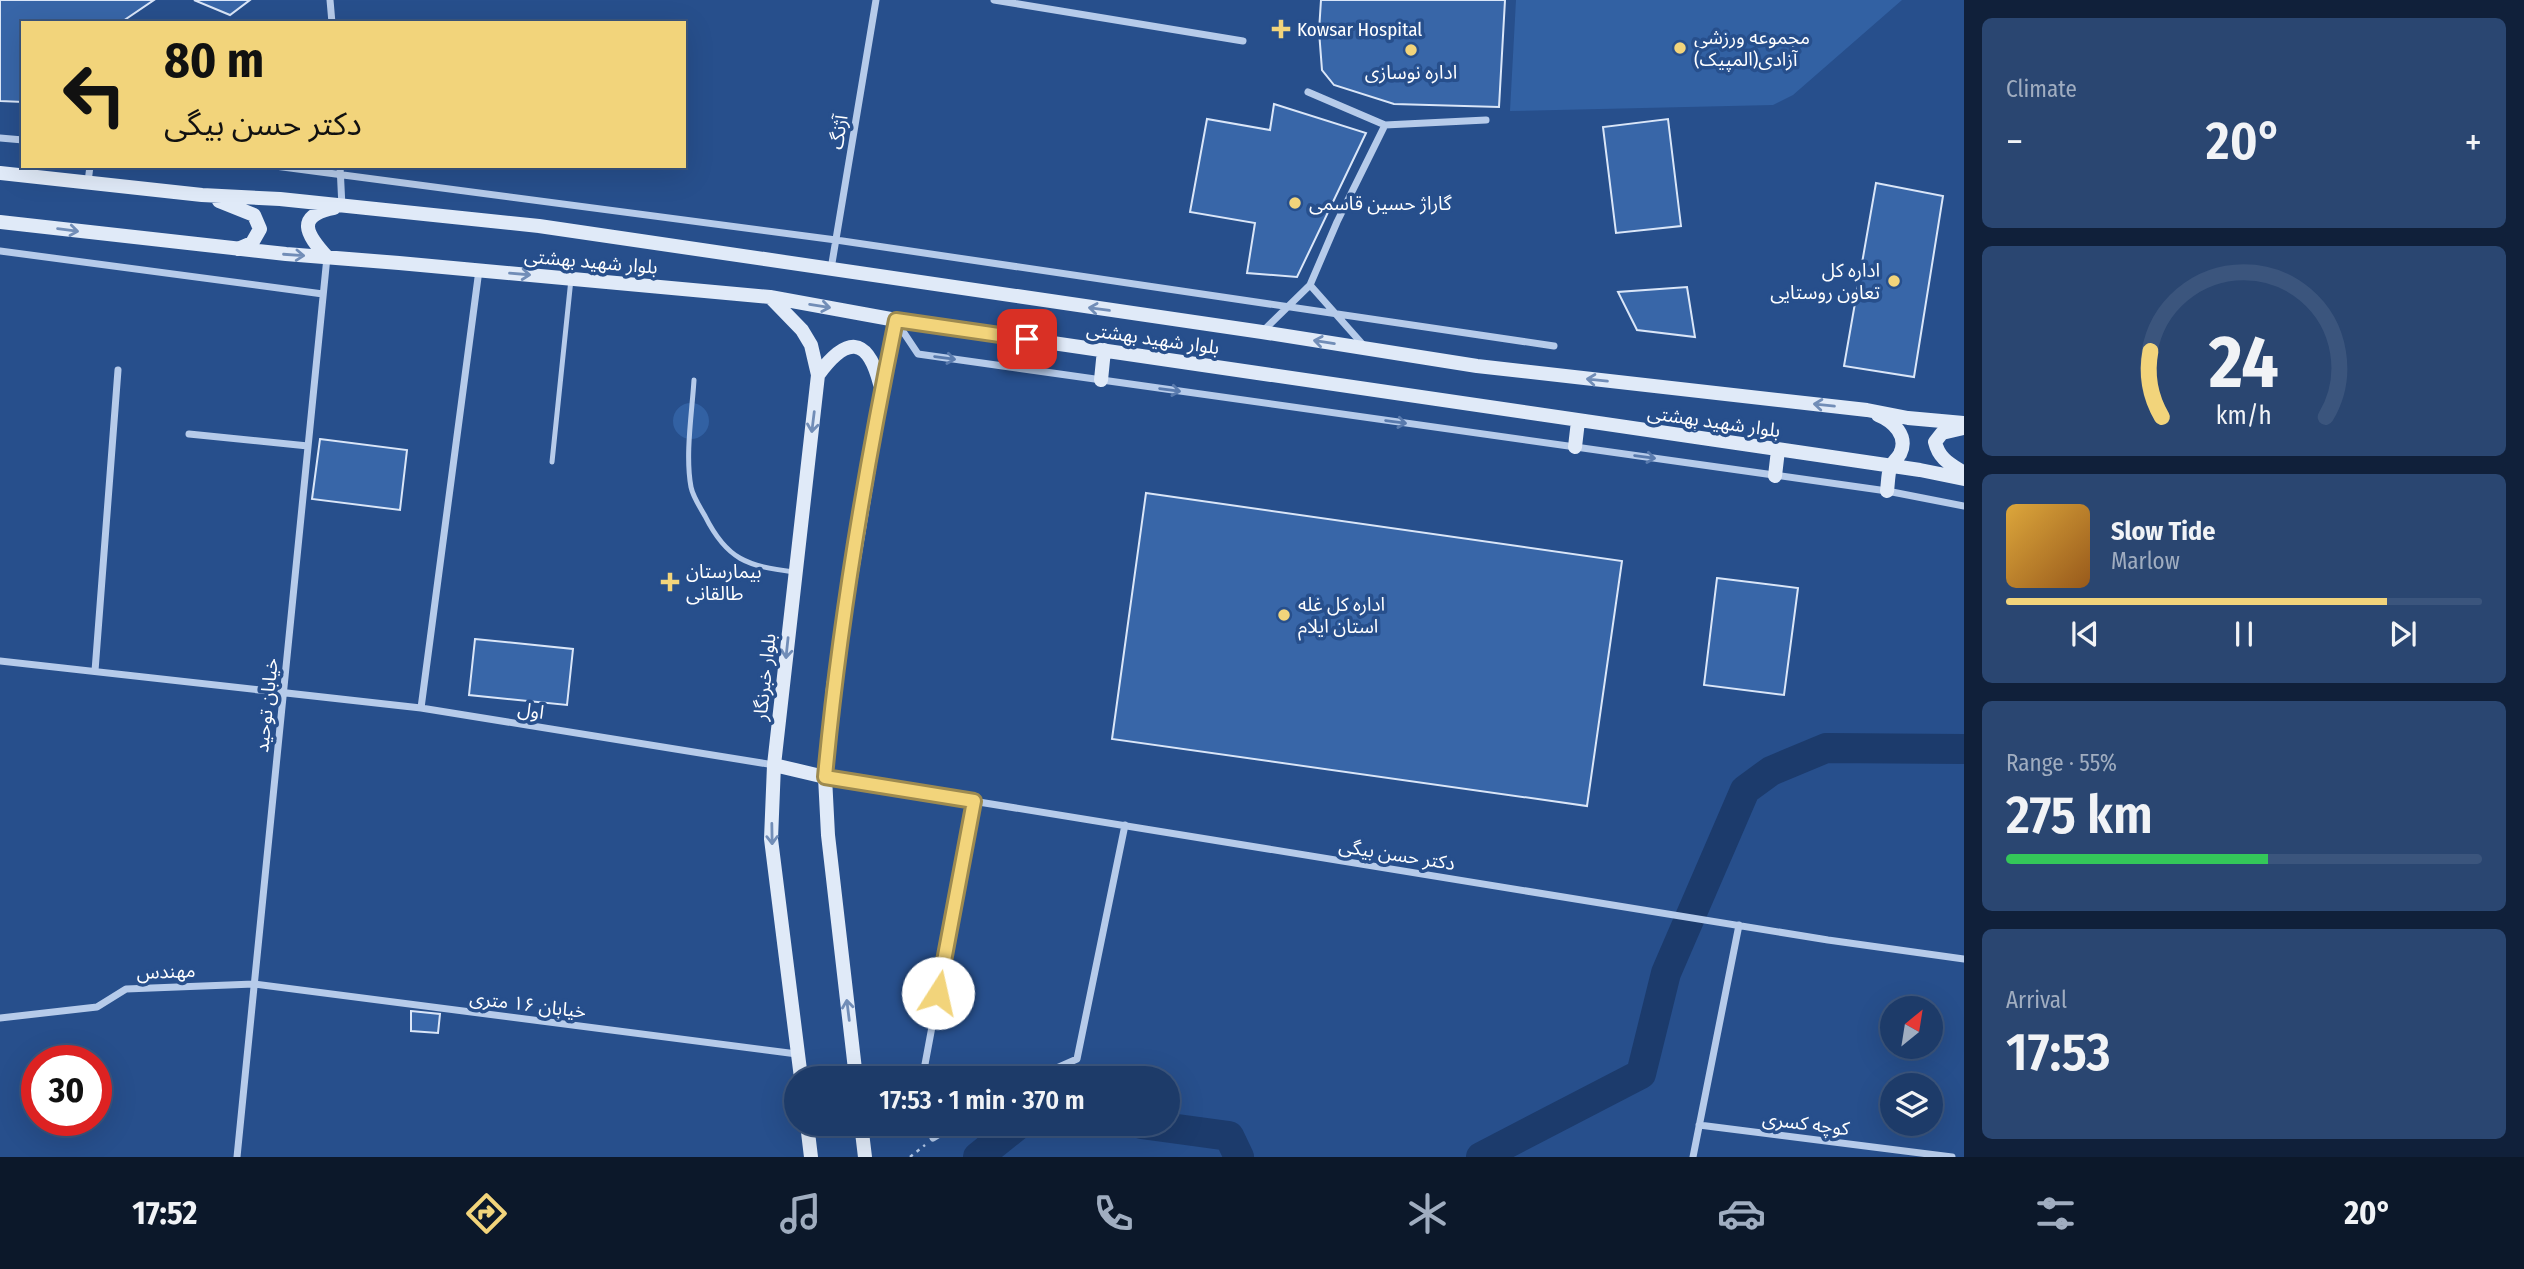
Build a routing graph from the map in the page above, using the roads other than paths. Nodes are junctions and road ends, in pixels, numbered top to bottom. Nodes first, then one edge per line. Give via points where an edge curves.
1 (330, 0) edge
2 (876, 0) edge
3 (994, 0) edge
4 (332, 21) edge
5 (1243, 41) dead end
6 (1308, 93) dead end
7 (1486, 120) dead end
8 (1385, 125) junction
9 (0, 138) edge
10 (21, 140) edge
11 (90, 168) edge
12 (308, 168) edge
13 (340, 170) edge
14 (0, 173) edge
15 (88, 182) junction
16 (202, 195) junction
17 (342, 206) junction
18 (0, 222) edge
19 (836, 240) junction
20 (237, 249) junction
21 (0, 251) edge
22 (327, 257) junction
23 (479, 270) junction
24 (831, 270) junction
25 (571, 279) junction
26 (1310, 285) junction
27 (323, 294) junction
28 (770, 298) junction
29 (1288, 306) junction
30 (1333, 313) junction
31 (896, 320) junction
32 (1262, 332) junction
33 (1554, 346) dead end
34 (1367, 349) junction
35 (1104, 351) junction
36 (118, 370) dead end
37 (818, 375) junction
38 (694, 380) dead end
39 (1101, 380) junction
40 (881, 389) junction
41 (1867, 410) junction
42 (1578, 421) junction
43 (1964, 425) edge
44 (189, 434) dead end
45 (308, 446) junction
46 (1575, 447) junction
47 (1778, 450) junction
48 (552, 462) dead end
49 (1890, 466) junction
50 (1964, 473) edge
51 (1775, 475) junction
52 (1964, 479) edge
53 (1887, 491) junction
54 (1964, 506) edge
55 (795, 572) junction
56 (0, 661) edge
57 (95, 671) junction
58 (284, 692) junction
59 (421, 708) junction
60 (774, 765) junction
61 (825, 777) junction
62 (974, 801) junction
63 (1125, 825) junction
64 (1739, 925) junction
65 (1964, 959) edge
66 (254, 984) junction
67 (0, 1018) edge
68 (798, 1055) junction
69 (799, 1066) edge
70 (855, 1066) edge
71 (925, 1066) edge
72 (1061, 1066) edge
73 (1699, 1125) junction
74 (808, 1136) edge
75 (862, 1136) edge
76 (938, 1136) edge
77 (933, 1139) road end
78 (237, 1157) edge
79 (811, 1157) edge
80 (865, 1157) edge
81 (1693, 1157) edge
82 (1952, 1157) edge

1 - 4 street
2 - 19 street, آژنگ
3 - 5 street
6 - 8 street
7 - 8 street
8 - 26 street
9 - 10 street
11 - 15 street
12 - 13 street
13 - 17 street
13 - 19 street
14 - 15 main road, بلوار شهید بهشتی
15 - 16 main road, بلوار شهید بهشتی
16 - 17 main road, بلوار شهید بهشتی
16 - 20 main road via 254,215 260,229 257,237
17 - 22 main road via 322,211 307,225 308,234
17 - 24 main road, بلوار شهید بهشتی via 539,226
18 -> 20 main road, بلوار شهید بهشتی
19 - 24 street, آژنگ
19 - 29 street
20 -> 22 main road, بلوار شهید بهشتی
21 - 27 street
22 - 23 main road, بلوار شهید بهشتی
22 - 27 street, خیابان توحید
23 -> 25 main road, بلوار شهید بهشتی
23 - 59 street
32 -> 24 main road, بلوار شهید بهشتی
25 - 28 main road, بلوار شهید بهشتی
25 - 48 lane
26 - 29 street
26 - 30 street
27 - 45 street, خیابان توحید
28 -> 31 main road, بلوار شهید بهشتی
28 - 37 main road, بلوار خبرنگار via 802,330
29 - 30 street
29 - 32 street
30 - 33 street
30 - 34 street
31 - 35 main road, بلوار شهید بهشتی
31 -> 39 street via 918,354
31 - 40 main road
34 -> 32 main road, بلوار شهید بهشتی
41 -> 34 main road, بلوار شهید بهشتی via 1477,366
35 - 39 main road
35 - 42 main road, بلوار شهید بهشتی
36 - 57 street
37 - 40 main road via 843,348 856,348 868,354
37 -> 55 main road, بلوار خبرنگار
38 - 55 lane via 691,490 725,549 767,568
39 -> 46 street
40 - 61 main road via 833,687
41 - 43 main road, بلوار شهید بهشتی
41 - 49 main road via 1888,419 1903,438 1899,456
42 - 46 main road
42 - 47 main road, بلوار شهید بهشتی
43 - 50 main road via 1942,433 1935,442 1946,462
44 - 45 street
45 - 58 street, خیابان توحید
46 -> 51 street
47 - 49 main road, بلوار شهید بهشتی
47 - 51 main road
49 - 52 main road, بلوار شهید بهشتی
49 - 53 main road
51 - 53 street
53 - 54 street
55 -> 60 main road, بلوار خبرنگار
56 - 57 street, اول
57 - 58 street, اول
58 - 59 street, اول
58 - 66 street, خیابان توحید
59 - 60 street, اول
60 - 61 main road
60 -> 68 main road, بلوار خبرنگار via 771,839
61 - 62 street, دکتر حسن بیگی
70 -> 61 main road
62 - 63 street, دکتر حسن بیگی
62 - 71 street
63 - 64 street, دکتر حسن بیگی
63 - 72 street via 1077,1059
64 - 65 street, دکتر حسن بیگی
64 - 73 street
66 - 67 street, مهندس via 126,989 97,1007
66 - 68 street, خیابان ۱۶ متری
66 - 78 street, خیابان توحید
68 - 69 main road, بلوار خبرنگار
73 - 81 street
73 - 82 street, کوچه کسری
74 - 79 main road
75 - 80 main road
76 - 77 street

